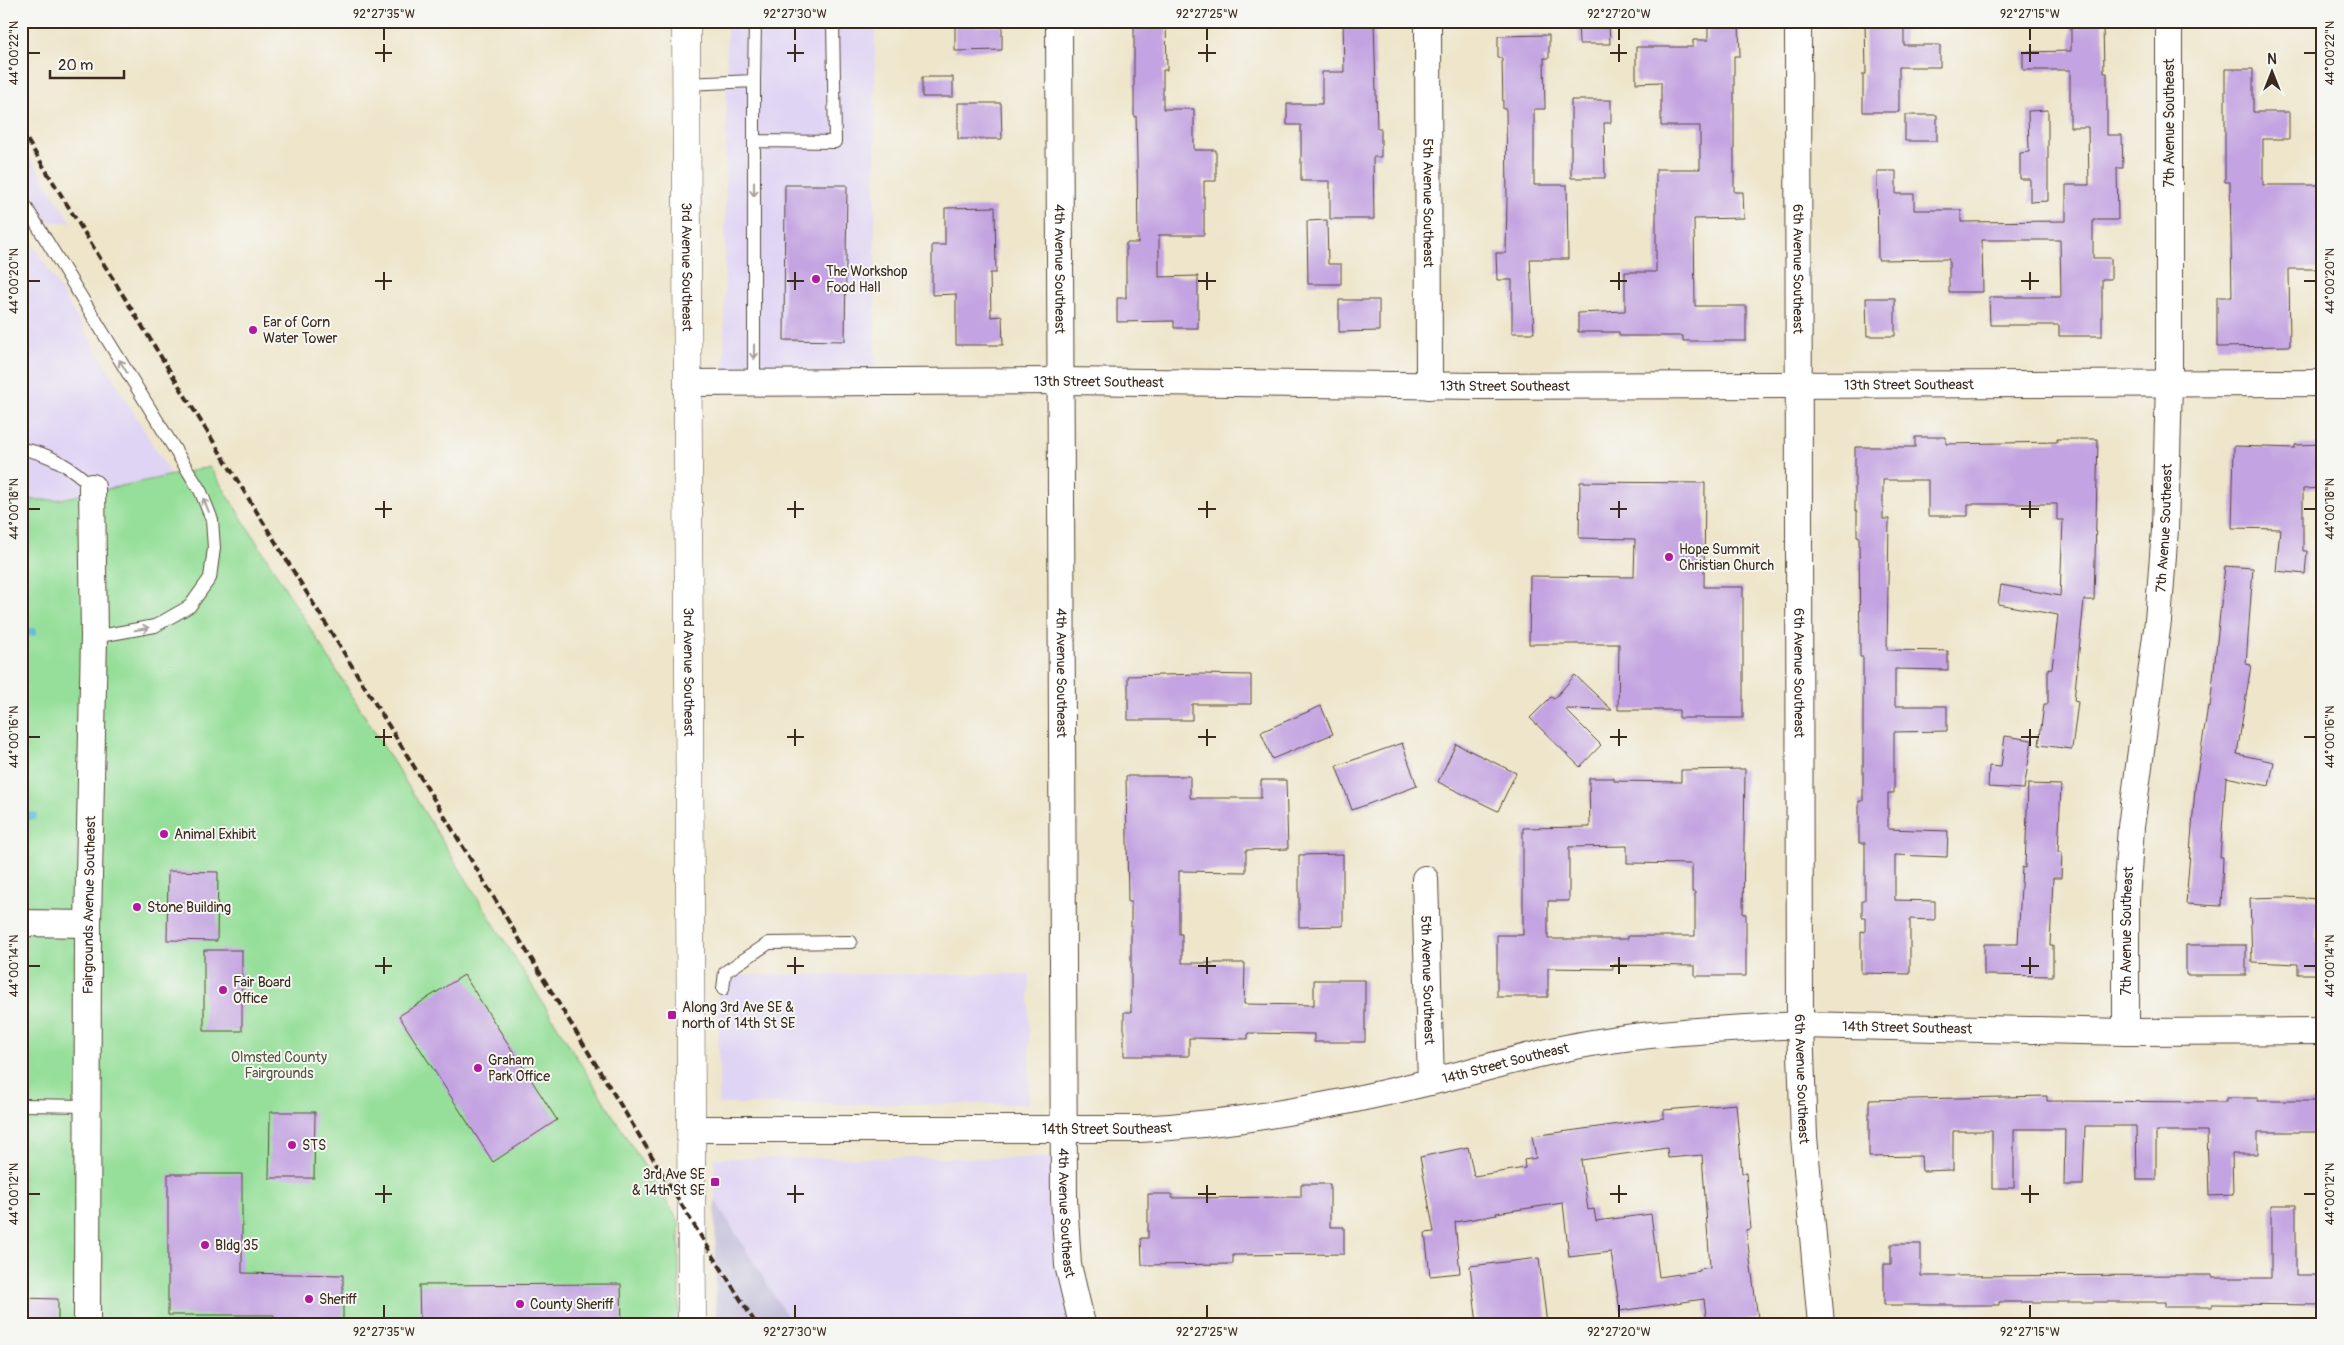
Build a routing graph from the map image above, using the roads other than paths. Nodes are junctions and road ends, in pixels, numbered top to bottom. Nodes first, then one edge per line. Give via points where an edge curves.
1 (686, 21) edge
2 (755, 21) edge
3 (833, 21) edge
4 (1059, 21) edge
5 (1428, 21) edge
6 (1798, 21) edge
7 (2169, 21) edge
8 (754, 82) junction
9 (686, 84) junction
10 (754, 141) junction
11 (21, 199) edge
12 (1060, 381) junction
13 (687, 383) junction
14 (754, 383) junction
15 (2170, 383) junction
16 (2323, 383) edge
17 (1799, 384) junction
18 (1429, 386) junction
19 (21, 449) edge
20 (92, 487) joint
21 (94, 637) junction
22 (1425, 879) dead end
23 (21, 923) edge
24 (88, 924) junction
25 (851, 942) dead end
26 (723, 989) dead end
27 (1800, 1025) junction
28 (2323, 1031) edge
29 (2126, 1032) junction
30 (1431, 1082) junction
31 (21, 1105) edge
32 (88, 1106) junction
33 (691, 1129) junction
34 (1064, 1129) junction
35 (87, 1324) edge
36 (692, 1324) edge
37 (1082, 1324) edge
38 (1821, 1324) edge

1 - 9 main road, 3rd Avenue Southeast
2 - 8 lane
3 - 10 lane via 835,142
4 - 12 street, 4th Avenue Southeast
5 - 18 street, 5th Avenue Southeast
6 - 17 street, 6th Avenue Southeast
7 - 15 street, 7th Avenue Southeast
8 - 9 lane
8 - 10 lane
9 - 13 main road, 3rd Avenue Southeast
10 -> 14 lane
21 -> 11 lane via 156,626 190,606 210,578 214,548 212,520 200,492
12 - 14 street, 13th Street Southeast
12 - 18 street, 13th Street Southeast
12 - 34 street, 4th Avenue Southeast
13 - 14 street, 13th Street Southeast
13 - 33 main road, 3rd Avenue Southeast
15 - 16 street, 13th Street Southeast
15 - 17 street, 13th Street Southeast
15 - 29 street, 7th Avenue Southeast via 2158,621 2131,827 2126,900
17 - 18 street, 13th Street Southeast
17 - 27 street, 6th Avenue Southeast
19 - 20 lane via 34,450 79,473
20 - 21 street, Fairgrounds Avenue Southeast
21 - 24 street, Fairgrounds Avenue Southeast
22 - 30 street, 5th Avenue Southeast
23 - 24 street
24 - 32 street, Fairgrounds Avenue Southeast
25 - 26 lane via 769,943 724,972
27 - 29 street, 14th Street Southeast
27 - 30 street, 14th Street Southeast via 1593,1042
27 - 38 street, 6th Avenue Southeast via 1804,1137
28 - 29 street, 14th Street Southeast
30 - 34 street, 14th Street Southeast via 1250,1120 1139,1129
31 - 32 lane
32 - 35 street, Fairgrounds Avenue Southeast
33 - 34 street, 14th Street Southeast
33 - 36 main road, 3rd Avenue Southeast
34 - 37 street, 4th Avenue Southeast via 1066,1239

